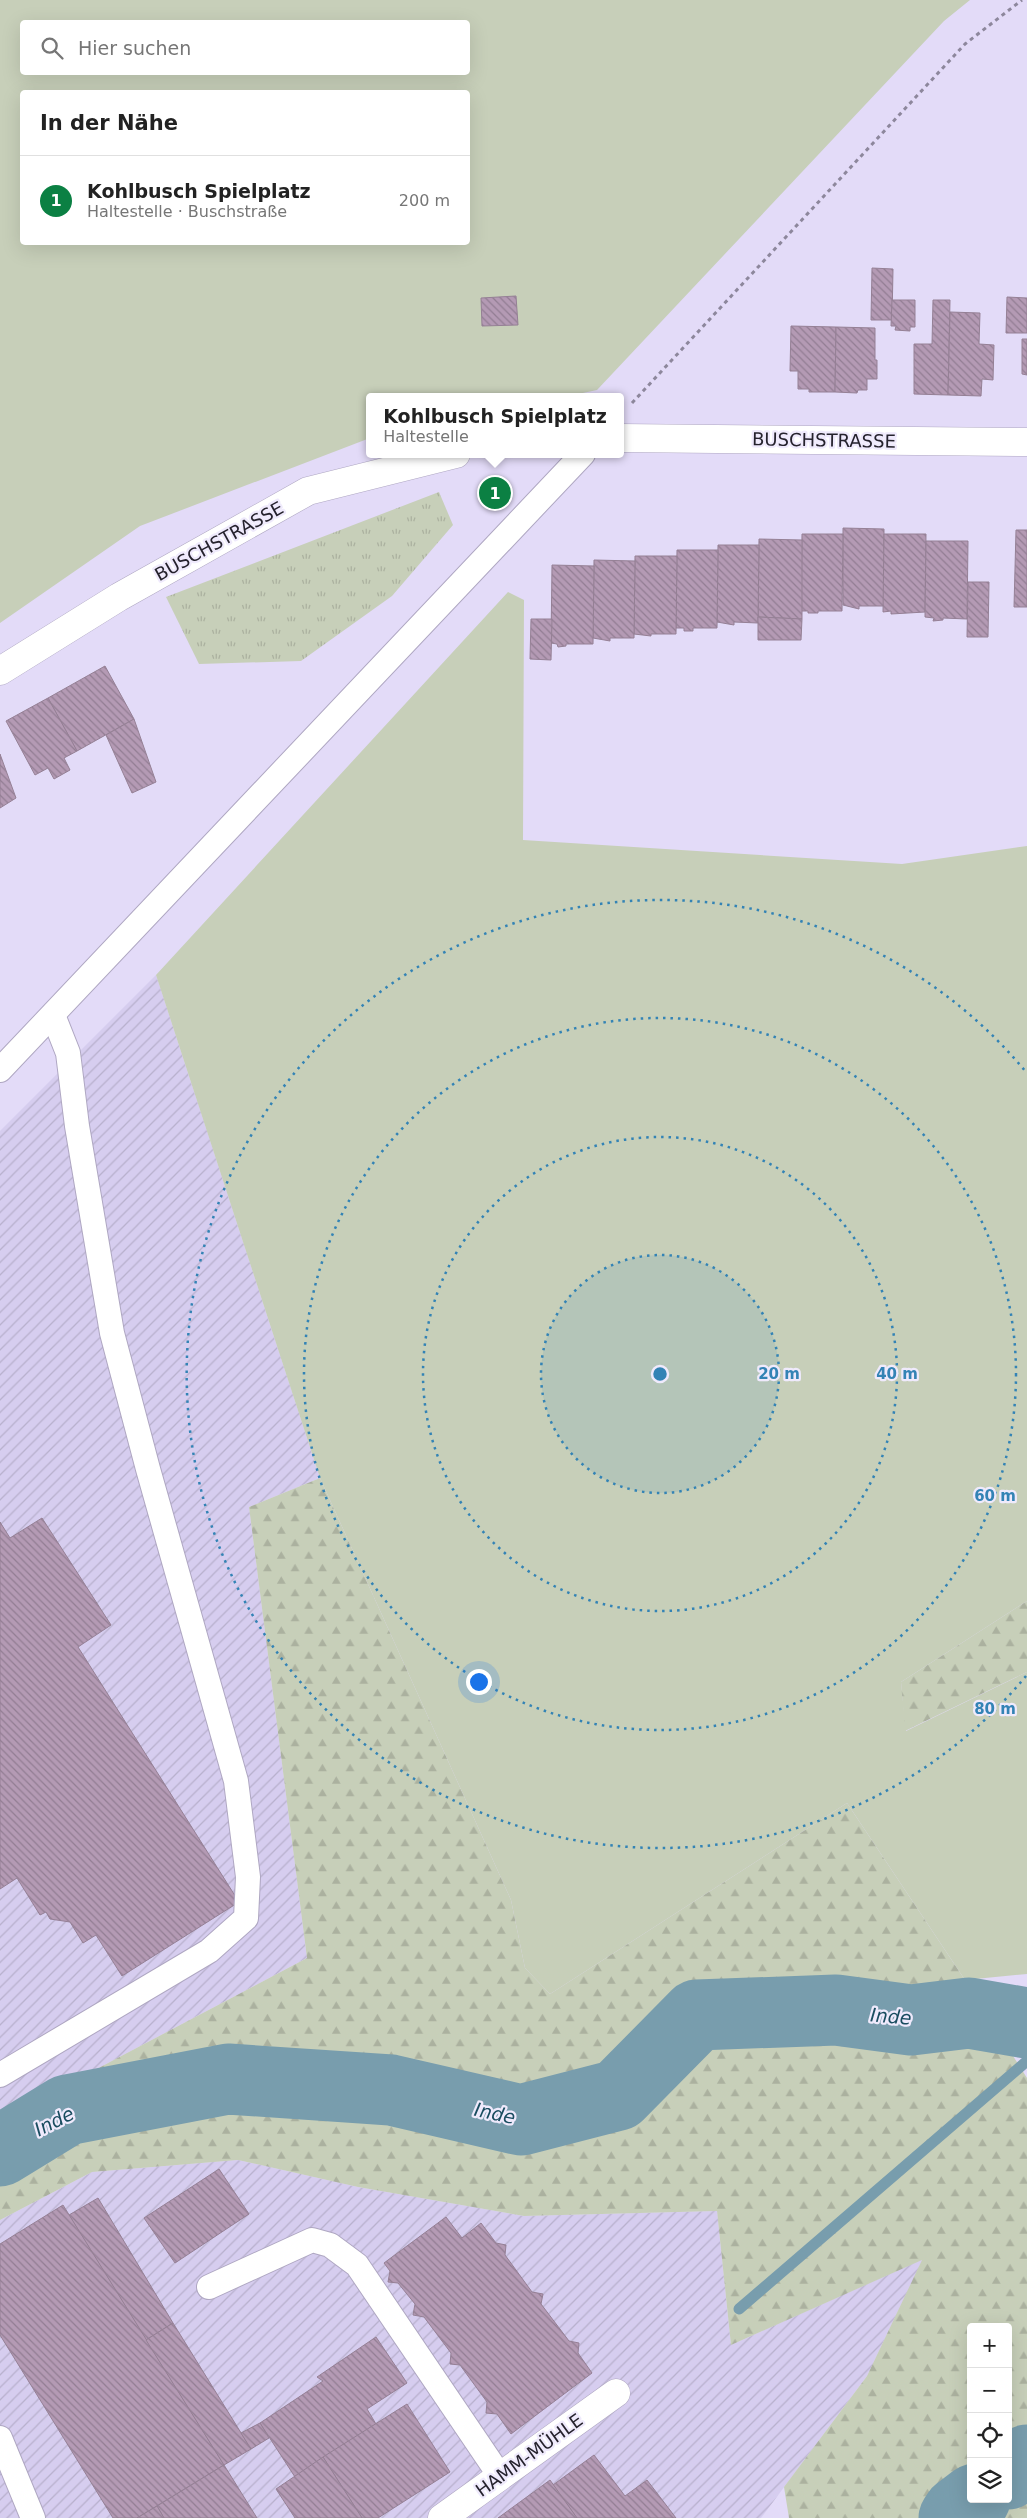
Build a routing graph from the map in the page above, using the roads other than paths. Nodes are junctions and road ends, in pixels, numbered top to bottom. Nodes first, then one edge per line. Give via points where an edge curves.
1 (624, 438) edge
2 (1027, 442) edge
3 (440, 458) edge
4 (579, 458) edge
5 (0, 671) edge
6 (53, 1015) junction
7 (0, 1070) edge
8 (0, 2075) edge
9 (209, 2287) dead end
10 (616, 2393) dead end
11 (0, 2438) edge
12 (500, 2476) junction
13 (33, 2518) edge
14 (442, 2518) edge

1 - 2 street, BUSCHSTRASSE
3 - 5 street, BUSCHSTRASSE via 308,491 118,597
4 - 6 lane
6 - 7 lane
6 - 8 lane via 68,1053 112,1332 236,1781 248,1877 246,1918 209,1951
9 - 12 lane via 312,2240 330,2245 357,2265
10 - 12 street, HAMM-MÜHLE
11 - 13 lane
12 - 14 street, HAMM-MÜHLE

